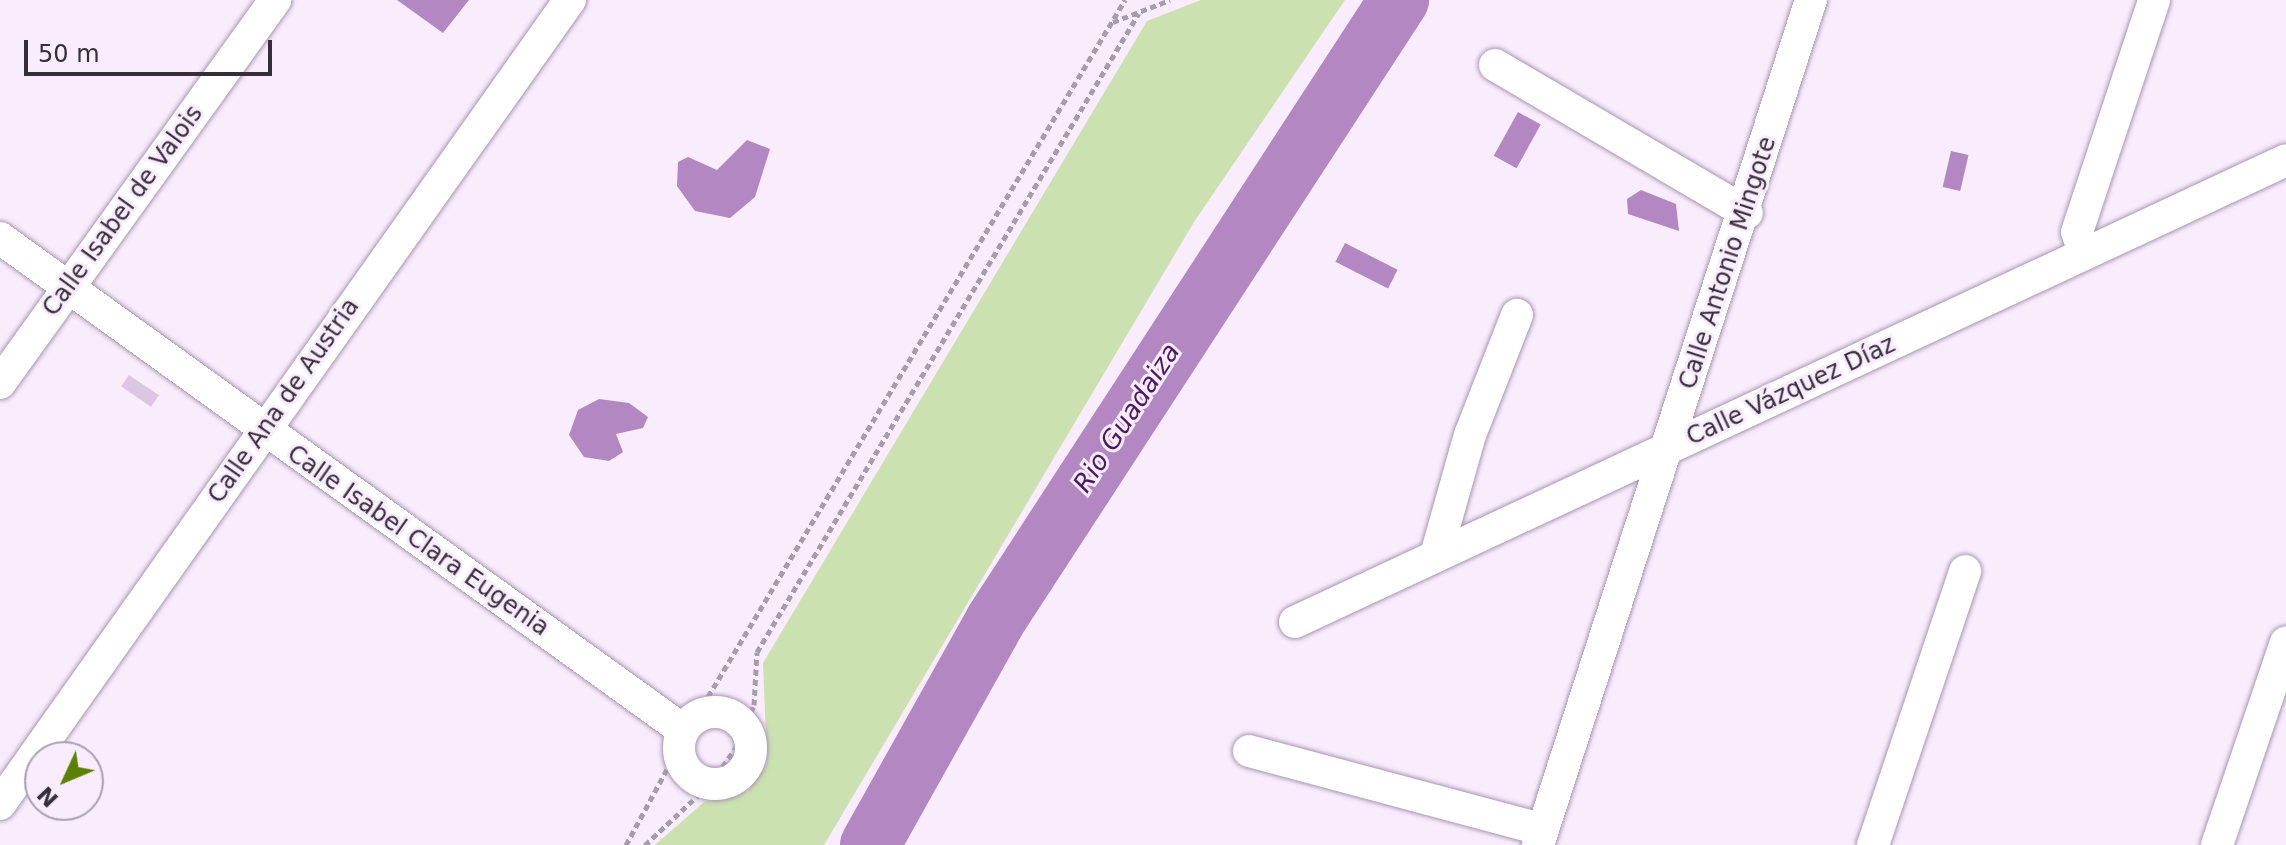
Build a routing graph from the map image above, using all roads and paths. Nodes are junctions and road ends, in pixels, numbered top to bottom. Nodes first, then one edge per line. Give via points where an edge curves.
1 (275, 0) edge
2 (570, 0) edge
3 (1125, 0) edge
4 (1170, 0) edge
5 (1811, 0) edge
6 (2154, 0) edge
7 (1139, 13) junction
8 (1112, 22) junction
9 (1495, 65) dead end
10 (2286, 160) edge
11 (1747, 213) junction
12 (0, 238) edge
13 (2084, 252) junction
14 (69, 286) junction
15 (1517, 315) dead end
16 (0, 383) edge
17 (263, 430) junction
18 (1667, 449) junction
19 (1436, 555) junction
20 (1965, 571) dead end
21 (1295, 622) dead end
22 (2286, 642) edge
23 (746, 728) junction
24 (686, 732) junction
25 (1249, 751) dead end
26 (711, 783) junction
27 (0, 804) edge
28 (1541, 838) edge
29 (626, 845) edge
30 (645, 845) edge
31 (1873, 845) edge
32 (2217, 845) edge

1 - 14 street, Calle Isabel de Valois
2 - 17 street, Calle Ana de Austria
3 - 8 path
4 - 7 path
5 - 11 street, Calle Antonio Mingote
6 - 13 street via 2077,232
7 - 8 path
7 - 23 path via 757,652
8 - 24 path
9 - 11 street
10 - 13 street, Calle Vázquez Díaz
11 - 18 street, Calle Antonio Mingote
12 - 14 street, Calle Isabel Clara Eugenia
13 - 18 street, Calle Vázquez Díaz
14 - 16 street, Calle Isabel de Valois
14 - 17 street, Calle Isabel Clara Eugenia
15 - 19 street via 1470,435
17 - 24 street, Calle Isabel Clara Eugenia
17 - 27 street, Calle Ana de Austria
18 - 19 street, Calle Vázquez Díaz
18 - 28 street, Calle Antonio Mingote
19 - 21 street, Calle Vázquez Díaz
20 - 31 street
22 - 32 street
23 - 24 street, Calle Isabel Clara Eugenia via 714,711
23 - 26 path
23 - 26 street via 747,765 734,779
24 - 26 street, Calle Isabel Clara Eugenia via 684,767
24 - 29 path
25 - 28 street
26 - 30 path

